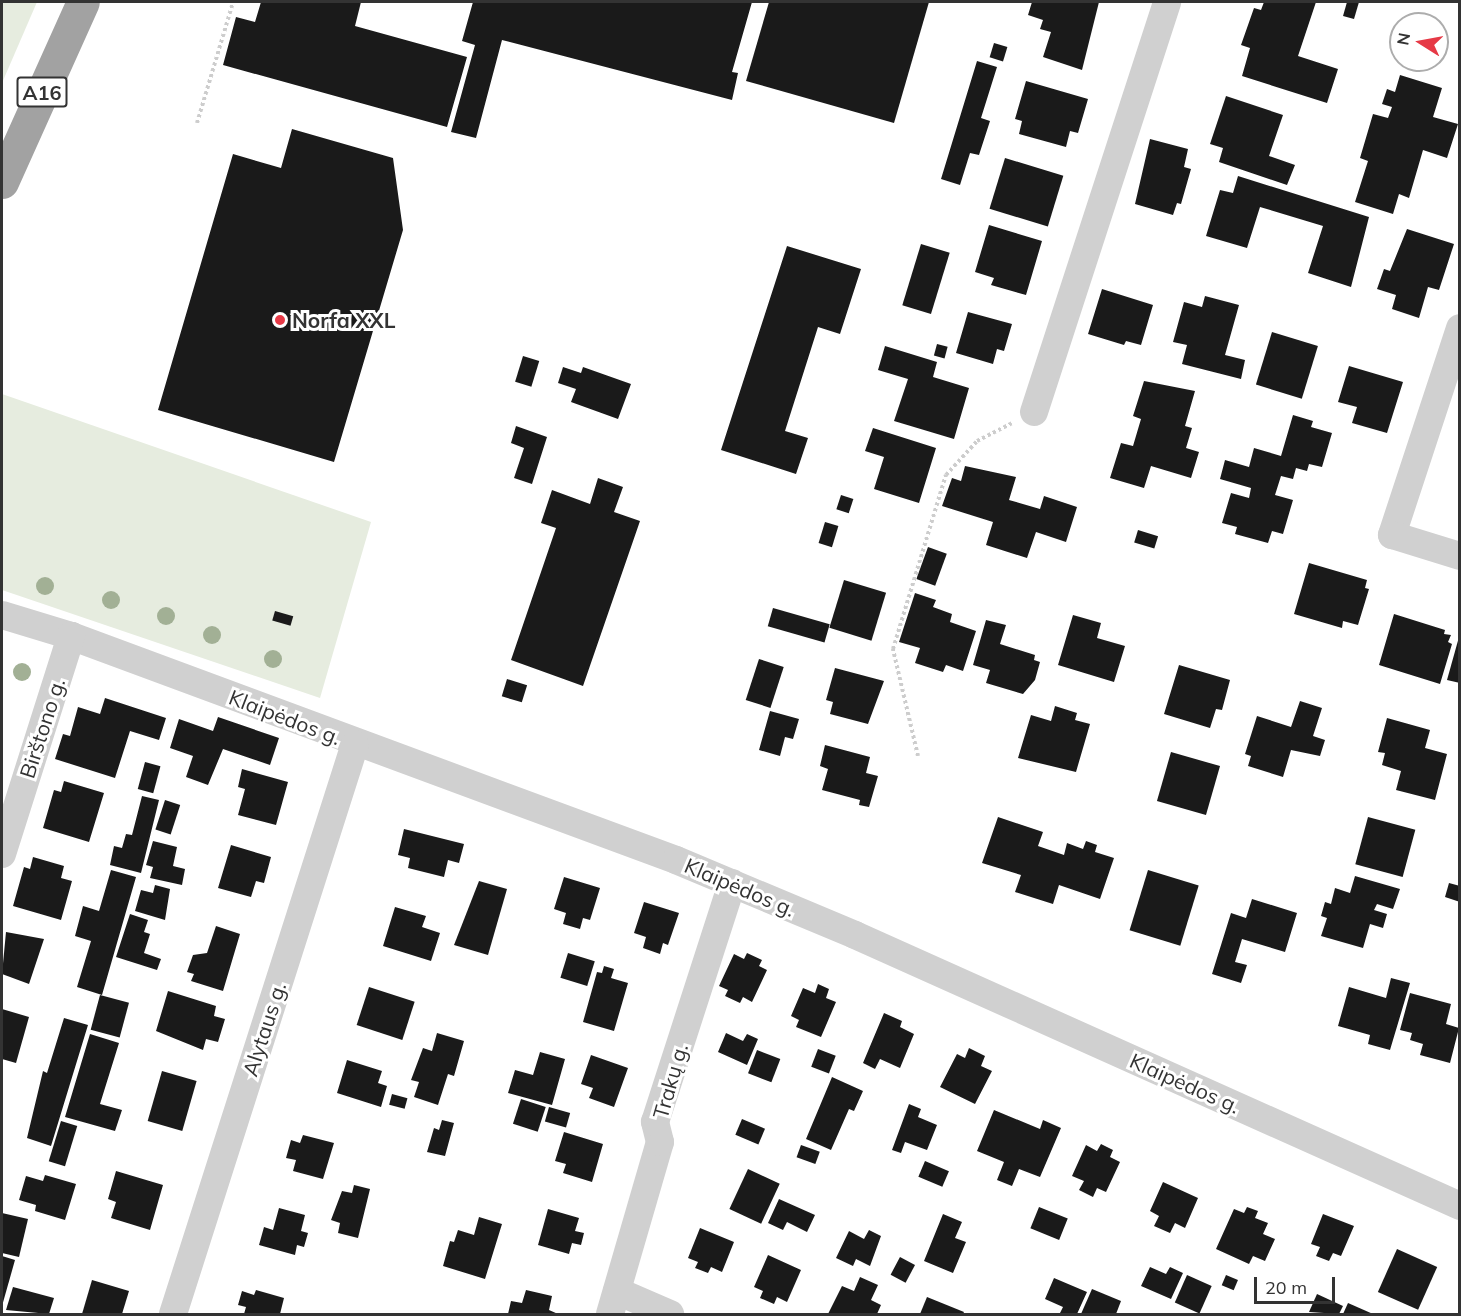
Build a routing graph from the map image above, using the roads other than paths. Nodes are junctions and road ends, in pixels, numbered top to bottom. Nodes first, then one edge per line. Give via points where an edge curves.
1 (83, 2) edge
2 (1167, 2) edge
3 (2, 182) edge
4 (1460, 328) edge
5 (1034, 412) road end
6 (1460, 556) edge
7 (2, 615) edge
8 (71, 636) junction
9 (355, 744) junction
10 (2, 854) edge
11 (732, 883) junction
12 (1460, 1206) edge
13 (613, 1303) edge
14 (173, 1314) edge
15 (670, 1314) edge

1 - 3 highway, A16
2 - 5 street
4 - 6 street via 1392,535
7 - 8 street, Klaipėdos g.
8 - 9 street, Klaipėdos g.
8 - 10 street, Birštono g.
9 - 11 street, Klaipėdos g.
9 - 14 street, Alytaus g.
11 - 12 street, Klaipėdos g.
11 - 13 street, Trakų g. via 655,1122 660,1142
13 - 15 street

